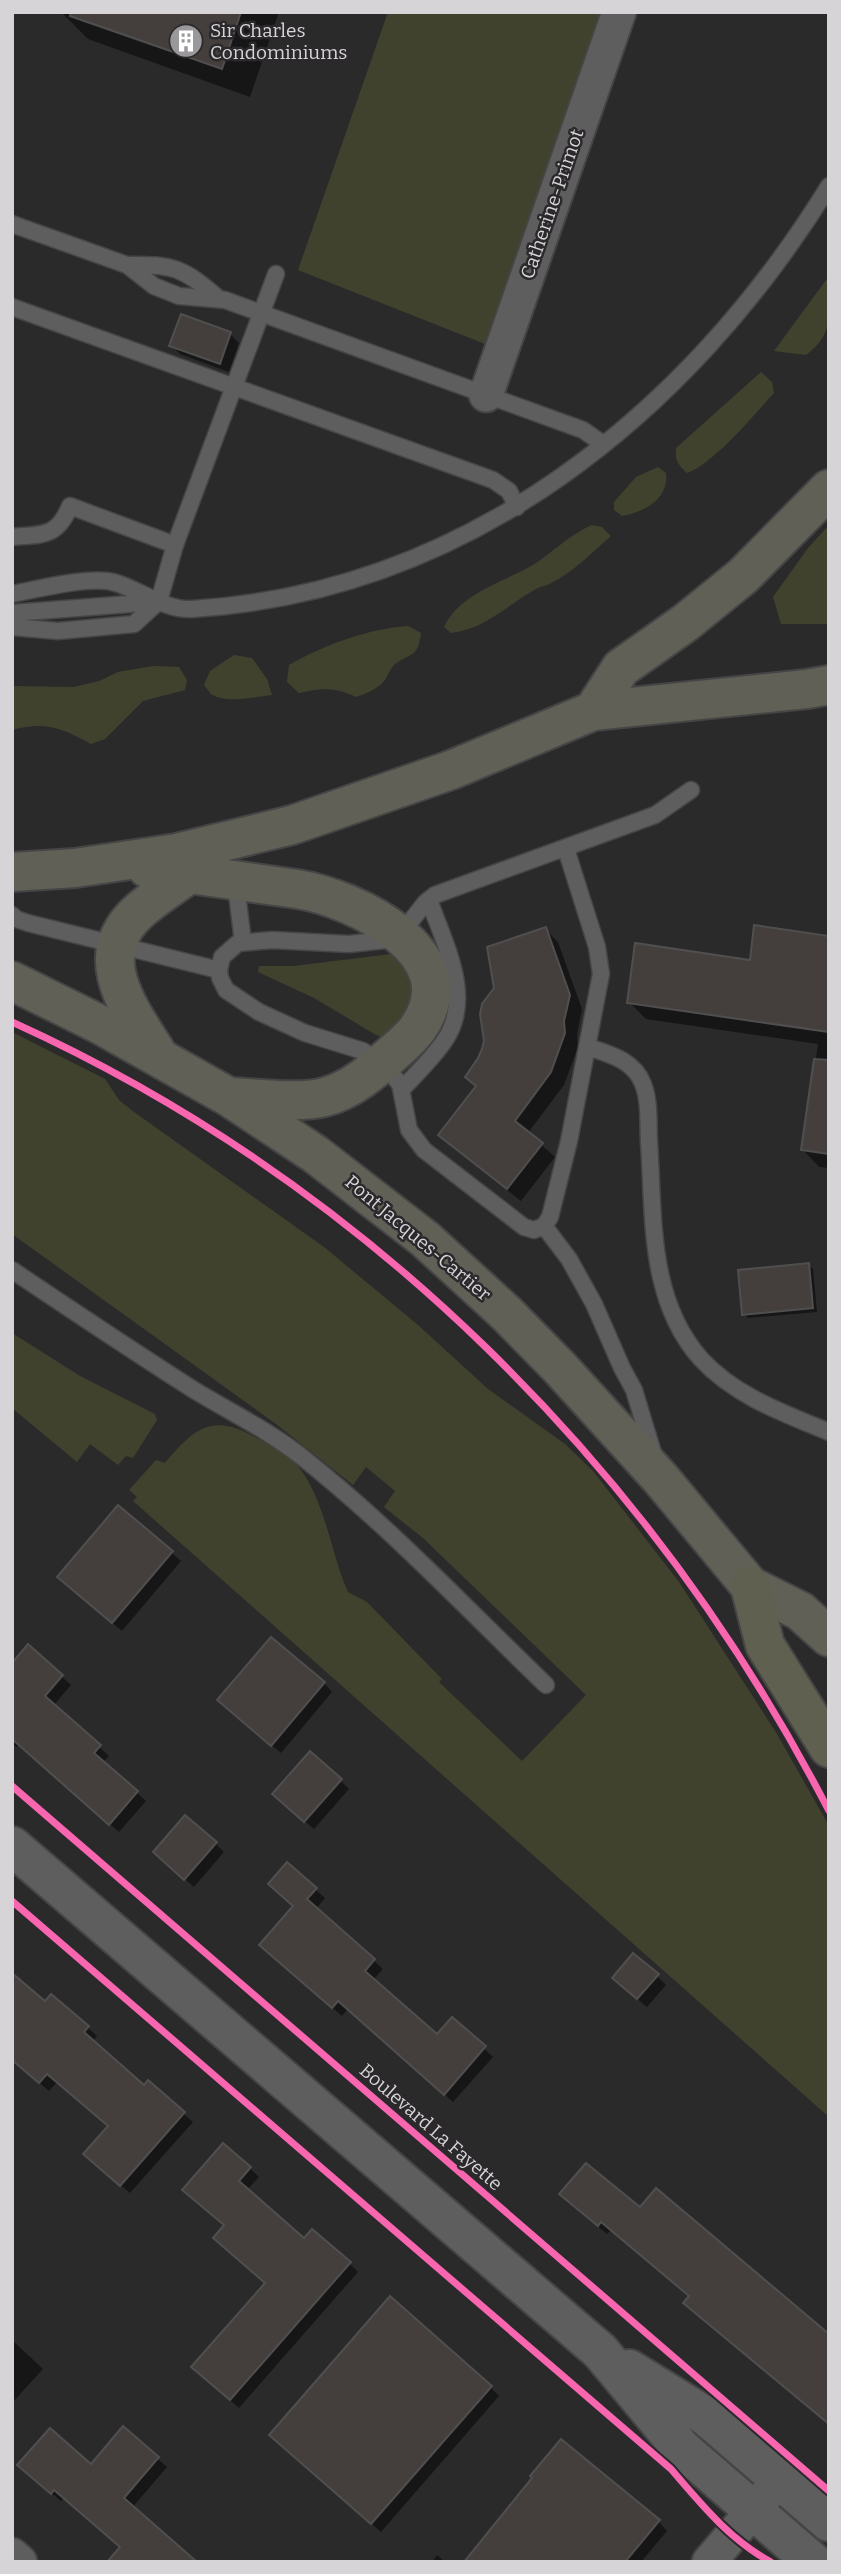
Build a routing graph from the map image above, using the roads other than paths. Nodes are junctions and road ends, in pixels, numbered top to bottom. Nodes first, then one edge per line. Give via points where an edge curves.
1 (619, 12) edge
2 (829, 186) edge
3 (12, 224) edge
4 (127, 265) junction
5 (275, 275) dead end
6 (218, 298) junction
7 (12, 307) edge
8 (262, 313) junction
9 (235, 388) junction
10 (486, 395) junction
11 (603, 444) junction
12 (829, 489) edge
13 (517, 507) junction
14 (12, 537) edge
15 (175, 545) junction
16 (12, 594) edge
17 (159, 601) junction
18 (12, 613) edge
19 (12, 627) edge
20 (829, 684) edge
21 (593, 711) junction
22 (691, 790) dead end
23 (566, 849) junction
24 (235, 860) junction
25 (110, 863) junction
26 (12, 872) edge
27 (189, 874) junction
28 (429, 900) junction
29 (12, 915) edge
30 (400, 935) junction
31 (243, 942) junction
32 (117, 945) junction
33 (219, 971) junction
34 (12, 981) edge
35 (588, 1047) junction
36 (159, 1056) junction
37 (392, 1076) junction
38 (229, 1097) junction
39 (544, 1226) junction
40 (12, 1270) edge
41 (829, 1432) edge
42 (661, 1479) junction
43 (750, 1586) junction
44 (829, 1637) edge
45 (546, 1685) dead end
46 (829, 1748) edge
47 (12, 1846) edge
48 (600, 2351) junction
49 (779, 2479) junction
50 (753, 2510) junction
51 (829, 2522) edge
52 (12, 2555) edge
53 (20, 2562) edge
54 (709, 2562) edge
55 (813, 2562) edge

1 - 10 street, Catherine-Primot
2 - 11 lane via 781,259 726,327 662,394
3 - 4 lane
4 - 6 lane via 154,286 180,296
4 - 6 lane via 166,265 192,276
5 - 8 lane
6 - 8 lane
7 - 9 lane
8 - 9 lane
8 - 10 lane
9 - 13 lane via 493,480 509,491
9 - 15 lane
10 - 11 lane via 583,430
11 - 13 lane
12 - 21 main road via 743,576 621,668
13 - 17 lane via 412,558 328,588 191,609
14 - 15 lane via 57,529 70,506
15 - 17 lane
16 - 17 lane via 107,581
17 - 18 lane
17 - 19 lane via 134,624 58,631
20 - 21 main road
21 - 24 main road via 430,778 292,825
22 - 23 lane via 655,815
23 - 28 lane
23 - 35 lane via 600,964
24 - 25 main road
24 - 27 main road
24 - 30 main road via 363,910
24 - 31 lane
25 - 26 main road
25 - 27 main road
27 - 32 main road via 140,910
28 - 30 lane
28 - 37 lane via 454,975 458,1009 446,1040
29 - 32 lane
30 - 31 lane via 349,944
30 - 37 main road via 425,968 429,998
31 - 33 lane via 226,951
32 - 33 lane
32 - 36 main road via 114,965 122,992
33 - 37 lane via 226,990 259,1012 304,1033 363,1051
34 - 36 main road, Pont Jacques-Cartier
35 - 39 lane via 566,1153
35 - 41 lane via 629,1064 643,1084 660,1278 687,1340 735,1388
36 - 38 main road, Pont Jacques-Cartier
37 - 38 main road via 360,1080 324,1097
37 - 39 lane via 410,1130 424,1150 524,1227
38 - 42 main road, Pont Jacques-Cartier via 315,1154 425,1240 530,1336
39 - 42 lane via 581,1279 634,1390
40 - 45 lane via 302,1457 409,1552
42 - 43 main road, Pont Jacques-Cartier
43 - 44 main road via 800,1611
43 - 46 highway via 765,1645
47 - 48 street
48 - 49 street via 707,2417
48 - 50 street via 680,2446
49 - 50 street
49 - 51 street
50 - 54 street
50 - 55 street
52 - 53 street

